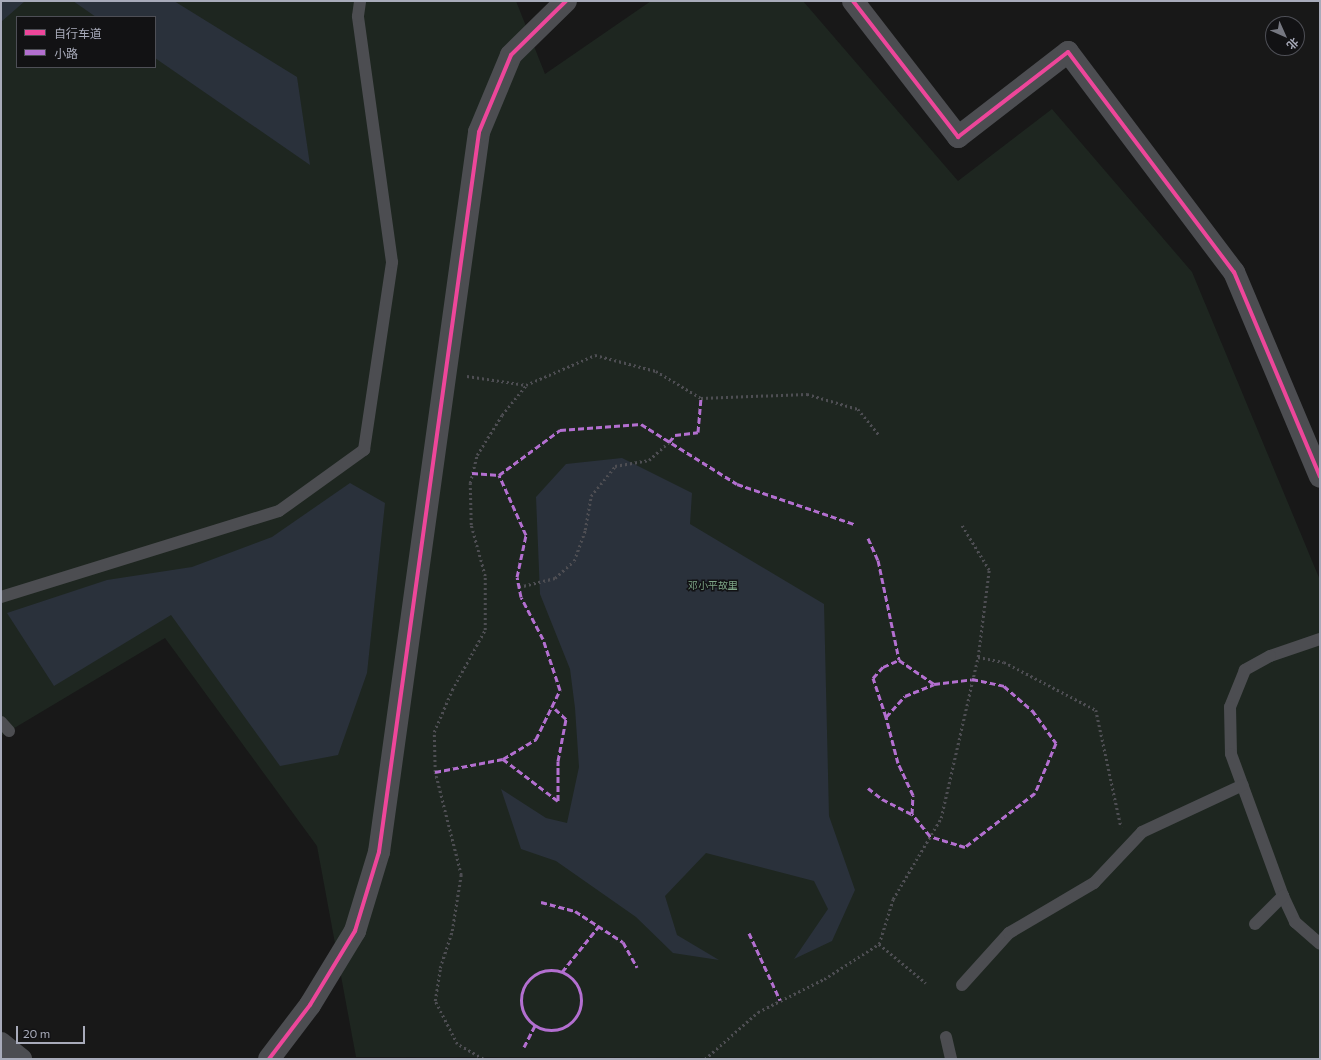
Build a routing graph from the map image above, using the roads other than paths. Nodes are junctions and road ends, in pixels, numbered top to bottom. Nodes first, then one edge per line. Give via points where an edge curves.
1 (360, 1) edge
2 (566, 1) edge
3 (853, 1) edge
4 (1320, 477) edge
5 (1, 598) edge
6 (1320, 639) edge
7 (1, 722) edge
8 (9, 731) dead end
9 (1242, 786) junction
10 (1283, 896) junction
11 (1255, 924) dead end
12 (1320, 944) edge
13 (962, 985) dead end
14 (946, 1037) dead end
15 (1, 1043) edge
16 (21, 1059) edge
17 (269, 1059) edge
18 (951, 1059) edge

1 - 5 lane via 358,16 392,262 364,450 279,511
2 - 17 street via 511,54 479,132 379,852 355,932 310,1005
3 - 4 street via 958,137 1068,52 1234,272
6 - 9 lane via 1270,656 1244,670 1230,707 1231,754
7 - 8 lane
9 - 10 lane
9 - 13 lane via 1142,832 1094,884 1009,933
10 - 11 lane
10 - 12 lane via 1295,922
14 - 18 lane
15 - 16 street

